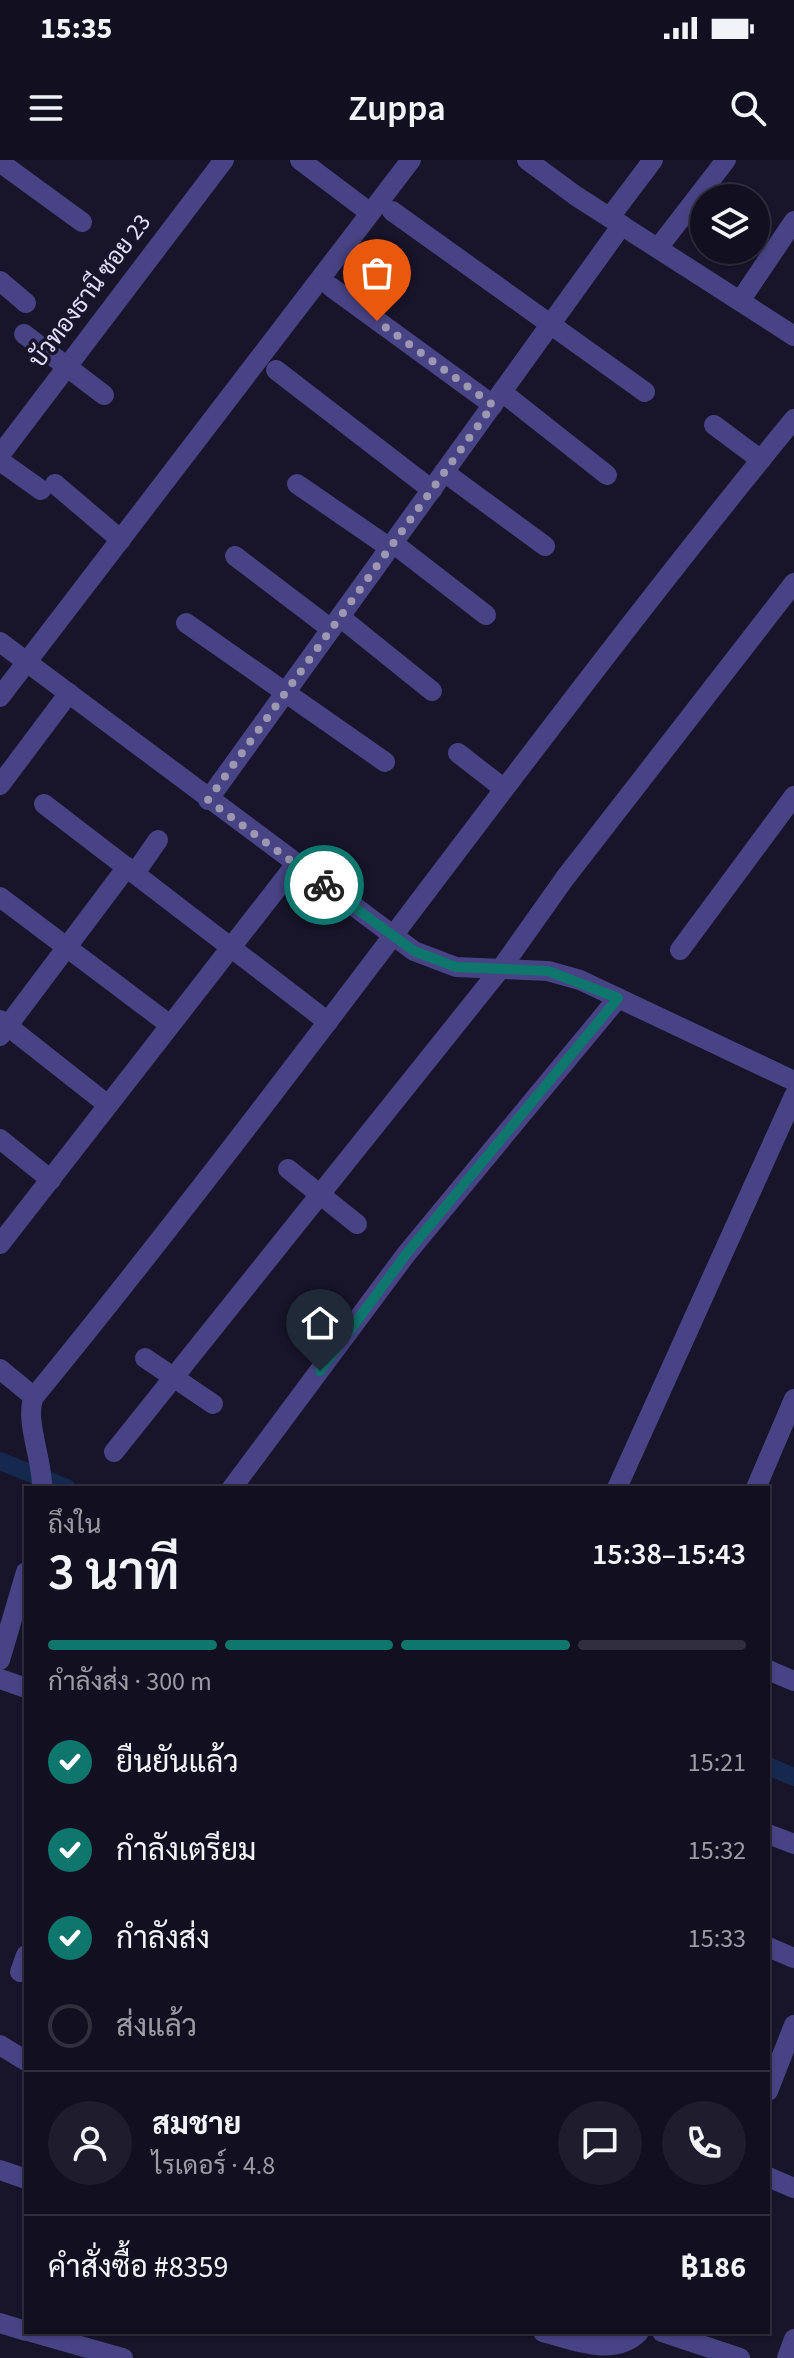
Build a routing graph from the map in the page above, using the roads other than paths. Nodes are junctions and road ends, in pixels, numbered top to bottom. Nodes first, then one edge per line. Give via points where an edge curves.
1 (224, 160) edge
2 (300, 160) edge
3 (411, 160) edge
4 (527, 160) edge
5 (653, 160) edge
6 (726, 160) edge
7 (1, 162) edge
8 (392, 211) dead end
9 (369, 212) junction
10 (616, 221) junction
11 (794, 221) edge
12 (82, 222) dead end
13 (658, 248) junction
14 (0, 281) edge
15 (331, 287) dead end
16 (740, 301) junction
17 (26, 303) dead end
18 (552, 322) junction
19 (24, 334) dead end
20 (794, 336) edge
21 (66, 367) junction
22 (276, 370) dead end
23 (645, 392) dead end
24 (104, 395) dead end
25 (498, 398) junction
26 (794, 419) edge
27 (714, 425) dead end
28 (0, 458) edge
29 (761, 460) junction
30 (444, 472) junction
31 (607, 475) dead end
32 (297, 484) dead end
33 (432, 490) junction
34 (121, 540) junction
35 (392, 546) junction
36 (545, 546) dead end
37 (235, 556) dead end
38 (794, 583) edge
39 (486, 615) dead end
40 (186, 623) dead end
41 (336, 623) junction
42 (0, 642) edge
43 (27, 663) junction
44 (285, 691) junction
45 (432, 691) dead end
46 (69, 693) junction
47 (0, 697) edge
48 (458, 753) dead end
49 (385, 762) dead end
50 (0, 785) edge
51 (503, 788) junction
52 (794, 796) edge
53 (208, 800) junction
54 (44, 804) dead end
55 (158, 840) dead end
56 (296, 864) junction
57 (131, 870) junction
58 (0, 897) edge
59 (392, 935) junction
60 (231, 946) junction
61 (68, 948) junction
62 (680, 950) dead end
63 (502, 967) junction
64 (618, 998) junction
65 (328, 1022) junction
66 (170, 1025) junction
67 (2, 1027) edge
68 (794, 1081) edge
69 (794, 1096) edge
70 (108, 1105) junction
71 (0, 1139) edge
72 (288, 1169) dead end
73 (51, 1180) junction
74 (321, 1195) junction
75 (357, 1224) dead end
76 (0, 1244) edge
77 (145, 1358) dead end
78 (0, 1369) edge
79 (172, 1379) junction
80 (34, 1397) junction
81 (794, 1399) edge
82 (213, 1404) dead end
83 (114, 1452) dead end
84 (42, 1486) edge
85 (233, 1486) edge
86 (618, 1486) edge
87 (757, 1486) edge
88 (24, 1579) edge
89 (0, 1660) edge
90 (770, 1671) edge
91 (0, 1679) edge
92 (794, 1681) edge
93 (24, 1687) edge
94 (770, 1835) edge
95 (794, 1844) edge
96 (770, 1948) edge
97 (794, 1958) edge
98 (794, 2025) edge
99 (0, 2045) edge
100 (775, 2055) edge
101 (24, 2060) edge
102 (770, 2081) edge
103 (0, 2170) edge
104 (24, 2178) edge
105 (770, 2178) edge
106 (794, 2188) edge
107 (0, 2323) edge
108 (24, 2330) edge
109 (39, 2334) edge
110 (550, 2334) edge
111 (637, 2334) edge
112 (668, 2334) edge
113 (794, 2339) edge
114 (701, 2345) edge
115 (123, 2358) edge
116 (740, 2358) edge
117 (787, 2358) edge

1 - 21 street, บัวทองธานี ซอย 23
2 - 9 street
3 - 9 street
4 - 10 street
5 - 10 street
6 - 13 street
7 - 12 street
8 - 18 street
9 - 34 street
10 - 13 street
10 - 18 street
11 - 16 street
13 - 16 street
14 - 17 street
15 - 25 street
16 - 20 street
18 - 23 street
18 - 25 street
19 - 21 street
21 - 24 street
21 - 28 street, บัวทองธานี ซอย 23
22 - 33 street
25 - 30 street
25 - 31 street
26 - 29 street
27 - 29 street
28 - 34 street
29 - 51 street
30 - 33 street
30 - 36 street
32 - 35 street
33 - 35 street
34 - 43 street
35 - 39 street
35 - 41 street
37 - 41 street
38 - 63 street
40 - 44 street
41 - 44 street
41 - 45 street
42 - 43 street
43 - 46 street
43 - 47 street
44 - 49 street
44 - 53 street
46 - 50 street
46 - 53 street
48 - 51 street
51 - 59 street
52 - 62 street
53 - 56 street
54 - 57 street
55 - 57 street
56 - 59 street
56 - 60 street
57 - 60 street
57 - 61 street
58 - 61 street
59 - 63 street via 414,951 456,967
59 - 65 street
60 - 65 street
60 - 66 street
61 - 66 street
61 - 67 street
63 - 64 street via 548,971
63 - 74 street
64 - 68 street
64 - 85 street via 407,1253
65 - 80 street
66 - 70 street
67 - 70 street
69 - 86 street
70 - 73 street
71 - 73 street
72 - 74 street
73 - 76 street
74 - 75 street
74 - 79 street
77 - 79 street
78 - 80 street
79 - 82 street
79 - 83 street
80 - 84 street via 29,1407
81 - 87 street
88 - 89 street
90 - 92 street
91 - 93 street
94 - 95 street
96 - 97 street
98 - 100 street
99 - 101 street
100 - 102 street
103 - 104 street
105 - 106 street
107 - 108 street
109 - 115 street
110 - 111 street via 592,2346 616,2346
112 - 114 street
113 - 117 street
114 - 116 street

